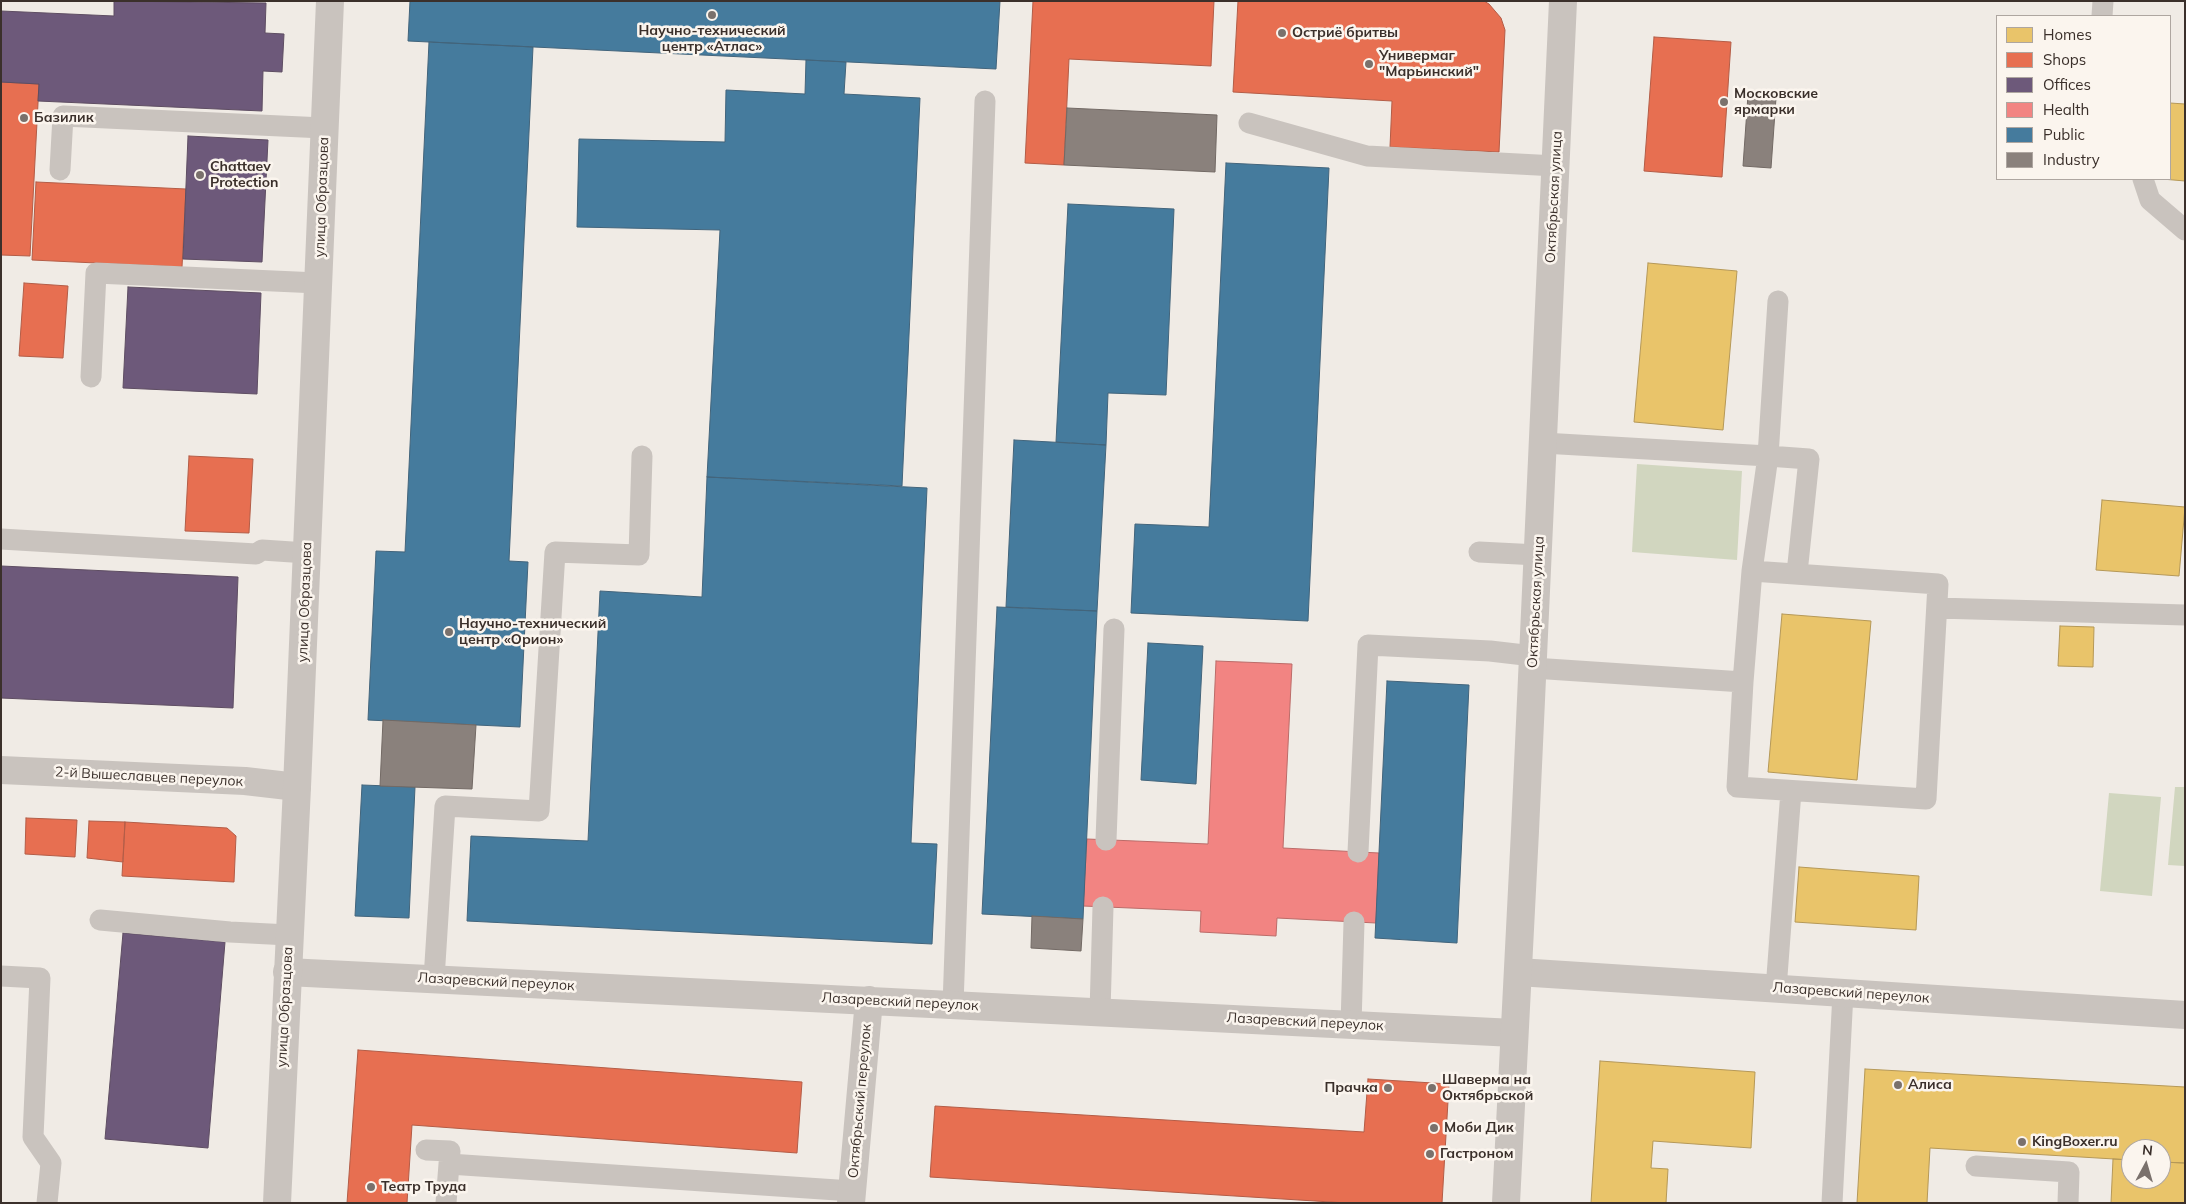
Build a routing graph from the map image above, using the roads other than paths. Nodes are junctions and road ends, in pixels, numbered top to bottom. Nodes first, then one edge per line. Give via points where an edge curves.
1 (330, 1) edge
2 (1563, 1) edge
3 (2103, 1) edge
4 (2102, 15) edge
5 (986, 101) dead end
6 (1249, 123) dead end
7 (324, 128) junction
8 (1556, 166) junction
9 (60, 170) dead end
10 (2143, 180) edge
11 (2185, 230) edge
12 (318, 283) junction
13 (1778, 301) dead end
14 (92, 377) dead end
15 (1543, 443) junction
16 (642, 456) dead end
17 (1768, 456) junction
18 (1, 539) edge
19 (1479, 552) dead end
20 (307, 553) junction
21 (1538, 555) junction
22 (1752, 571) junction
23 (1797, 573) junction
24 (1937, 608) junction
25 (2185, 614) edge
26 (1114, 629) dead end
27 (1533, 662) junction
28 (1743, 682) junction
29 (1, 770) edge
30 (297, 787) junction
31 (1791, 791) junction
32 (1106, 840) dead end
33 (1358, 852) dead end
34 (1103, 907) dead end
35 (100, 920) dead end
36 (1354, 922) dead end
37 (289, 935) junction
38 (287, 972) junction
39 (1518, 972) junction
40 (1, 976) edge
41 (434, 979) junction
42 (1776, 988) junction
43 (1843, 993) junction
44 (869, 1000) junction
45 (953, 1005) junction
46 (1100, 1012) junction
47 (2185, 1014) edge
48 (1351, 1025) junction
49 (1514, 1033) junction
50 (426, 1150) dead end
51 (449, 1164) junction
52 (1976, 1166) dead end
53 (851, 1197) edge
54 (47, 1203) edge
55 (276, 1203) edge
56 (446, 1203) edge
57 (1506, 1203) edge
58 (1832, 1203) edge
59 (2068, 1203) edge

1 - 7 street, улица Образцова
2 - 8 street, Октябрьская улица
3 - 4 lane
5 - 45 lane
6 - 8 lane via 1367,156
7 - 9 lane via 63,116
7 - 12 street, улица Образцова
8 - 15 street, Октябрьская улица
10 - 11 lane via 2150,200
12 - 14 lane via 96,273
12 - 20 street, улица Образцова
13 - 17 lane
15 - 17 lane
15 - 21 street, Октябрьская улица
16 - 41 lane via 639,555 555,552 539,811 445,806
17 - 22 lane
17 - 23 lane via 1809,458
18 - 20 lane via 256,554 262,550
19 - 21 lane
20 - 30 street, улица Образцова
21 - 27 street, Октябрьская улица
22 - 23 lane
22 - 28 lane
23 - 24 lane via 1938,584
24 - 25 lane
24 - 31 lane via 1926,799
26 - 32 lane
27 - 28 lane
27 - 33 lane via 1490,651 1368,645
27 - 39 street, Октябрьская улица
28 - 31 lane via 1737,787
29 - 30 street, 2-й Вышеславцев переулок via 245,781
30 - 37 street, улица Образцова
31 - 42 lane
34 - 46 lane
35 - 37 lane
36 - 48 lane
37 - 38 street, улица Образцова
38 - 41 street, Лазаревский переулок
38 - 55 street, улица Образцова
39 - 42 street, Лазаревский переулок
39 - 49 street, Октябрьская улица
40 - 54 lane via 40,978 34,1137 51,1163
41 - 44 street, Лазаревский переулок
42 - 43 street, Лазаревский переулок
43 - 47 street, Лазаревский переулок
43 - 58 lane
44 - 45 street, Лазаревский переулок
44 - 53 street, Октябрьский переулок
45 - 46 street, Лазаревский переулок
46 - 48 street, Лазаревский переулок
48 - 49 street, Лазаревский переулок
49 - 57 street, Октябрьская улица
50 - 51 lane via 450,1151
51 - 53 lane
51 - 56 lane
52 - 59 lane via 2069,1172

